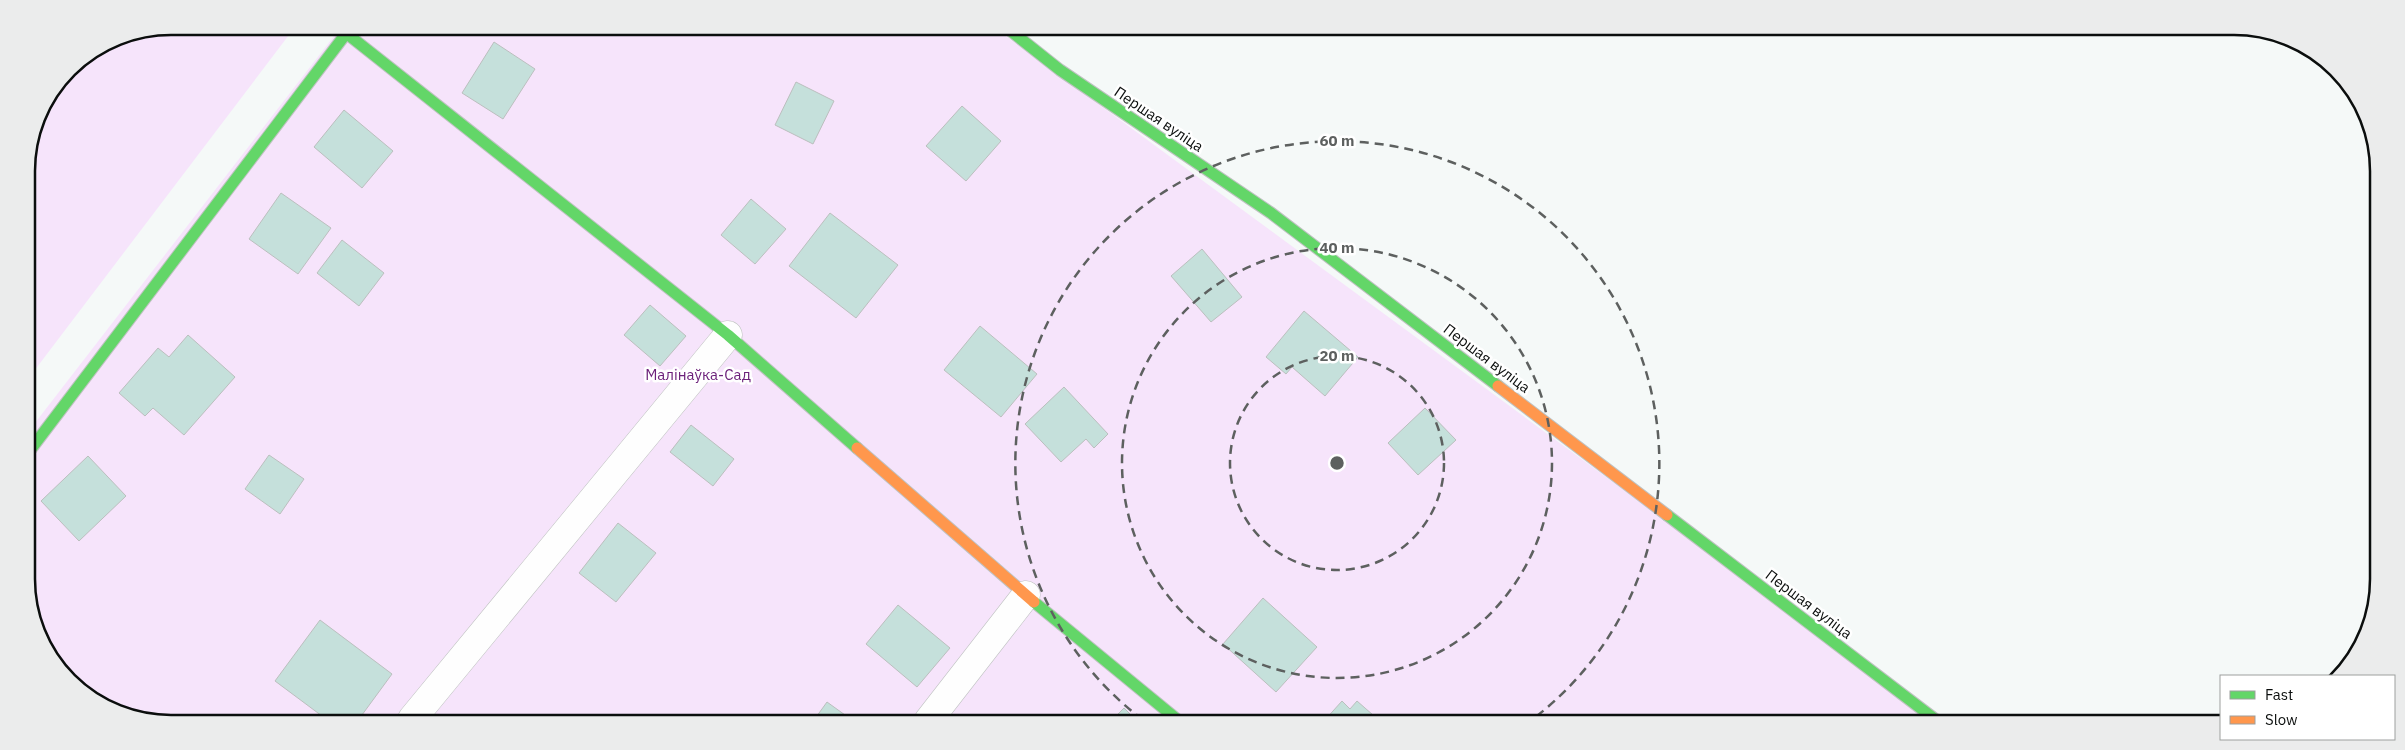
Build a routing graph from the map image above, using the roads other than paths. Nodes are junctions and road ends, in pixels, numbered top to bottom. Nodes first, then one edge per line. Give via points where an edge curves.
1 (344, 35) edge
2 (354, 35) edge
3 (1016, 35) edge
4 (728, 335) junction
5 (35, 444) edge
6 (1026, 595) junction
7 (416, 715) edge
8 (933, 715) edge
9 (1172, 715) edge
10 (1930, 715) edge

1 - 5 street
2 - 4 street
3 - 10 street, Першая вуліца via 1060,70 1272,213
4 - 6 street
4 - 7 street
6 - 8 street
6 - 9 street

